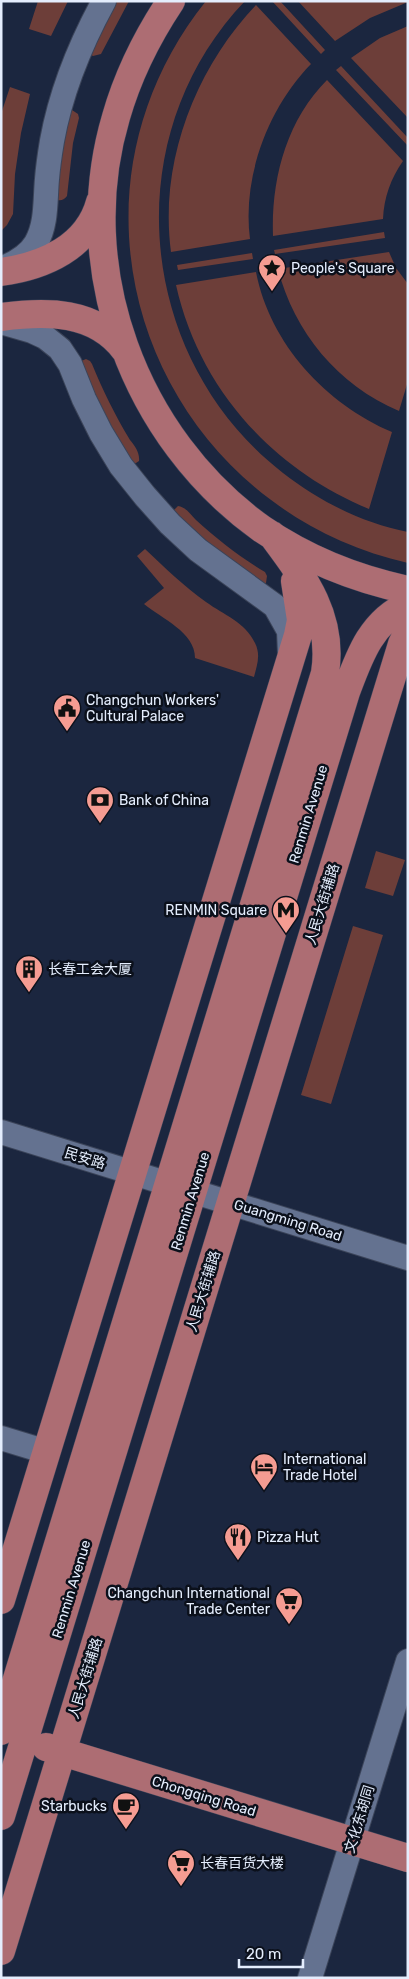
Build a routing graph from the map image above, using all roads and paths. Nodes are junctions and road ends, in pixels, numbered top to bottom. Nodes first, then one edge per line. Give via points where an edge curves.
1 (104, 1) edge
2 (171, 1) edge
3 (103, 193) junction
4 (1, 268) edge
5 (1, 272) edge
6 (1, 317) edge
7 (1, 322) edge
8 (125, 350) junction
9 (267, 532) junction
10 (408, 590) edge
11 (408, 605) edge
12 (408, 632) edge
13 (408, 664) edge
14 (288, 670) junction
15 (384, 701) junction
16 (1, 1132) edge
17 (133, 1172) junction
18 (181, 1187) junction
19 (231, 1202) junction
20 (408, 1258) edge
21 (1, 1438) edge
22 (47, 1452) junction
23 (1, 1600) edge
24 (408, 1661) edge
25 (9, 1735) edge
26 (62, 1752) junction
27 (1, 1816) edge
28 (352, 1841) junction
29 (408, 1858) edge
30 (1, 1951) edge
31 (310, 1978) edge

1 - 4 street via 73,66 61,102 52,139 41,232 28,253
2 - 3 main road via 139,55 126,86 108,150
3 - 5 main road via 94,220 72,245 44,262
3 - 8 main road via 102,240 107,282
6 - 8 main road via 32,313 72,316 103,328
7 - 14 street via 38,334 60,349 102,433 144,496 198,550 275,606 289,631
8 - 9 main road via 151,406 178,447 210,485
9 - 10 main road via 318,561 349,574
9 - 14 main road via 295,581 299,600 301,620
9 - 18 main road, Renmin Avenue via 302,575 312,593 325,630 326,665
11 - 18 main road, Renmin Avenue via 374,631 346,692
12 - 15 main road, 人民大街辅路
13 - 15 street via 394,680
14 - 17 main road
15 - 19 main road, 人民大街辅路
16 - 17 street, 民安路
17 - 18 street, 民安路
17 - 22 main road
18 - 19 street, Guangming Road
18 - 25 main road, Renmin Avenue
19 - 20 street, Guangming Road
19 - 26 main road, 人民大街辅路
21 - 22 street
22 - 23 main road
24 - 28 street, 文化东胡同
25 - 26 main road, Chongqing Road
25 - 27 main road, Renmin Avenue
26 - 28 main road, Chongqing Road
26 - 30 main road, 人民大街辅路
28 - 29 main road, Chongqing Road
28 - 31 street, 文化东胡同

